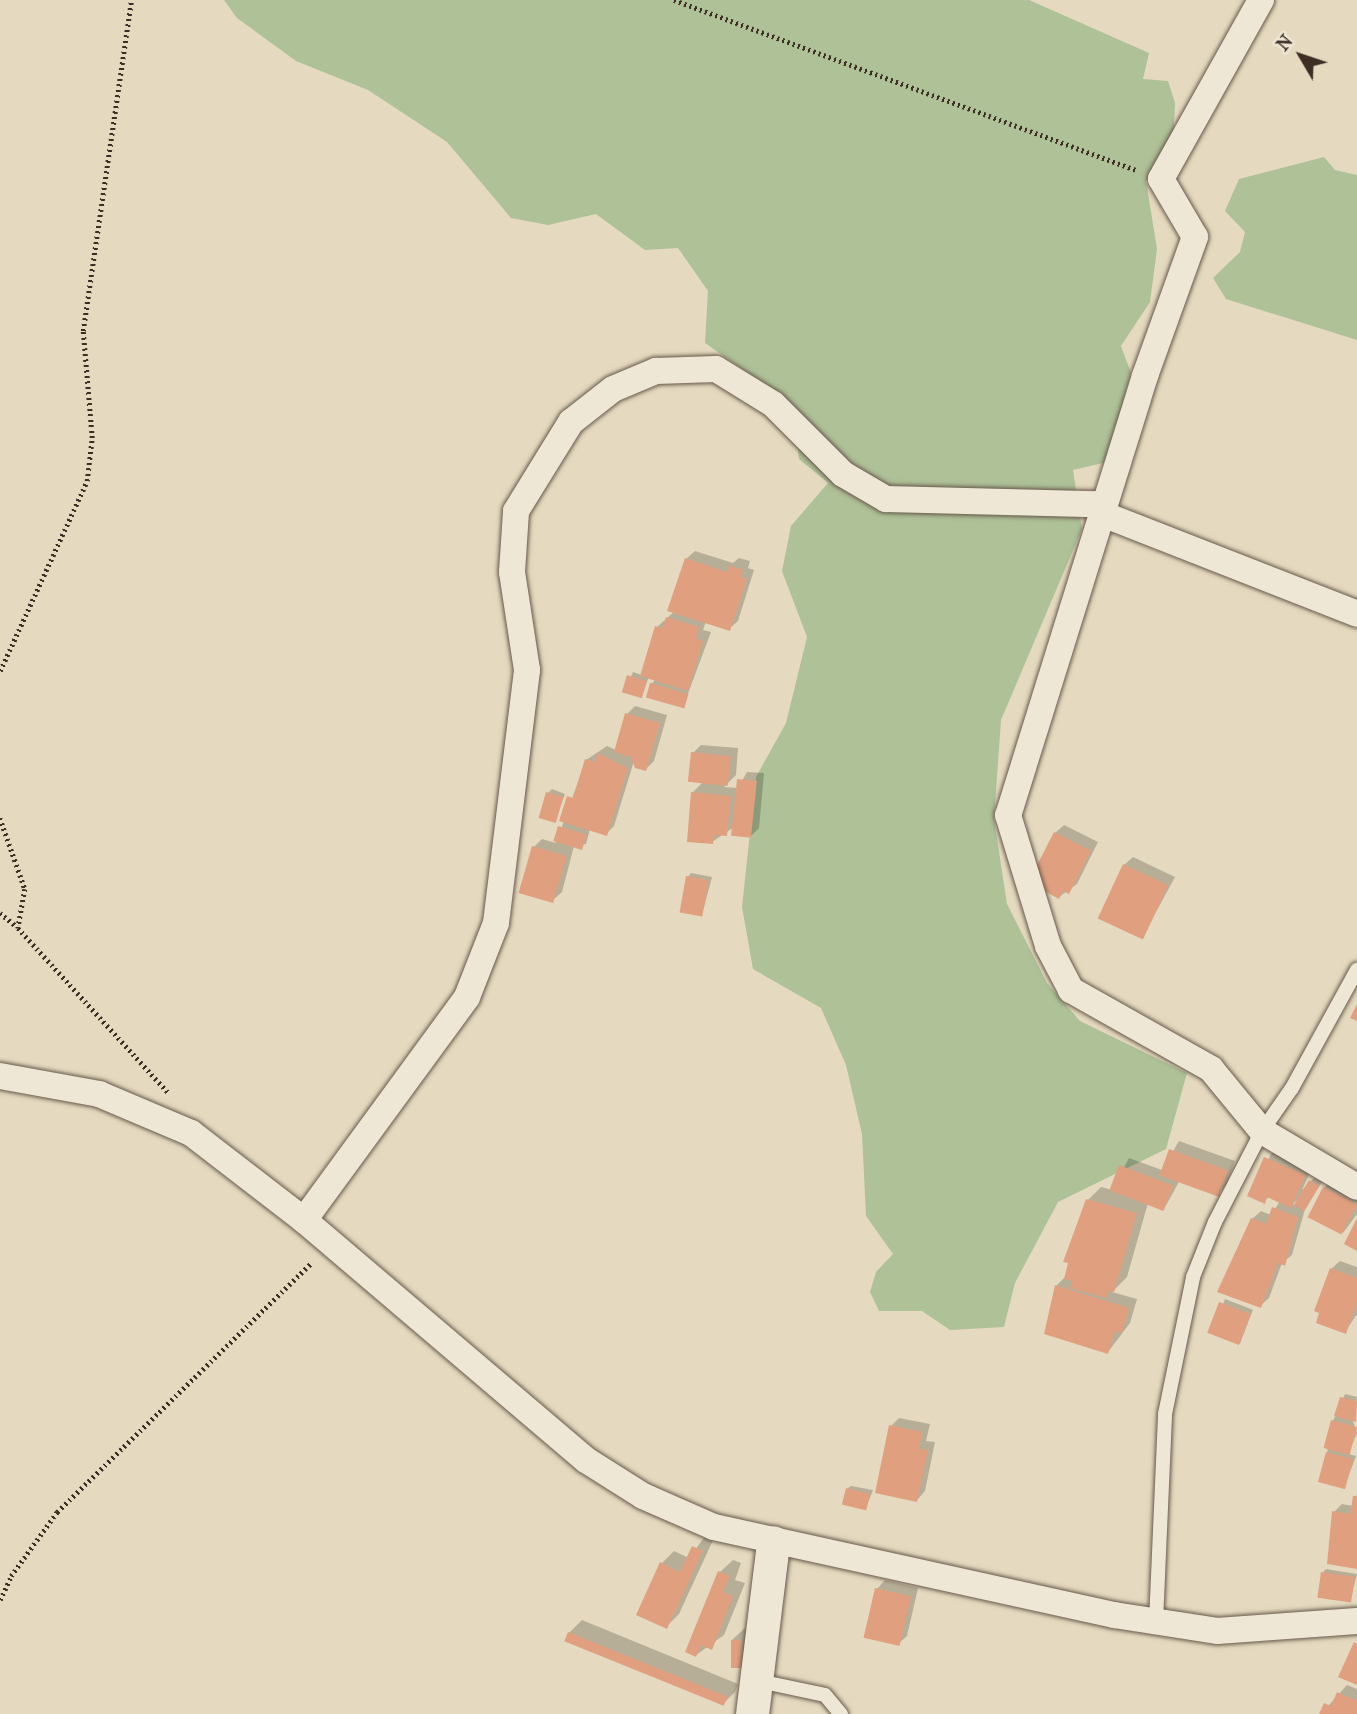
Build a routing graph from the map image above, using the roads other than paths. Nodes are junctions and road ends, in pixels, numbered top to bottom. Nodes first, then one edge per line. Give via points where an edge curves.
1 (1261, 0) edge
2 (1105, 515) junction
3 (1357, 614) edge
4 (1357, 970) edge
5 (0, 1076) edge
6 (1262, 1131) junction
7 (1357, 1187) edge
8 (304, 1220) junction
9 (773, 1542) junction
10 (1357, 1621) edge
11 (1156, 1622) junction
12 (759, 1681) junction
13 (752, 1714) edge
14 (841, 1714) edge

1 - 2 street via 1161,179 1195,237 1145,376
2 - 3 street
2 - 6 street via 1008,815 1048,946 1071,990 1211,1069
2 - 8 street via 1096,504 886,499 843,474 773,404 716,369 656,371 613,388 571,422 516,510 512,572 527,670 496,923 467,997
4 - 6 lane via 1293,1088
5 - 8 street via 99,1094 191,1133
6 - 7 street
6 - 11 lane via 1214,1222 1193,1277 1173,1358 1165,1414
8 - 9 street via 611,1478 714,1527
9 - 11 street
9 - 12 street
10 - 11 street via 1247,1632
12 - 13 street
12 - 14 lane via 825,1695

